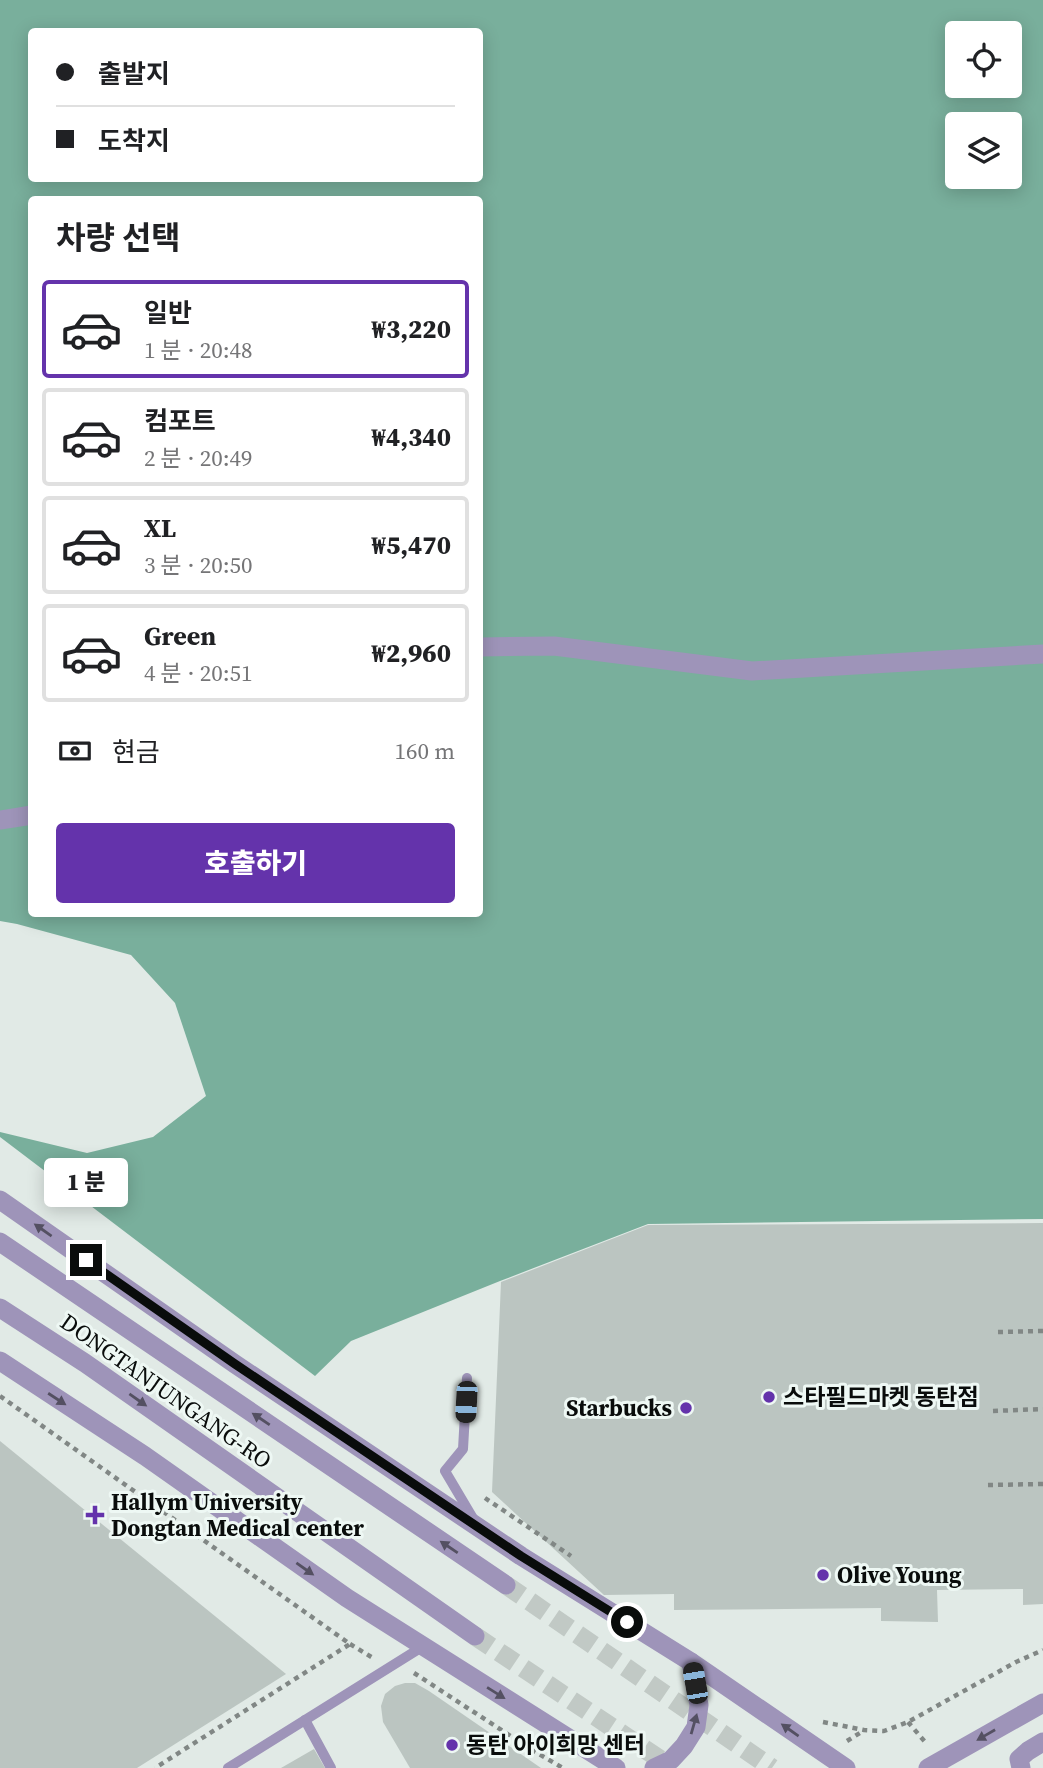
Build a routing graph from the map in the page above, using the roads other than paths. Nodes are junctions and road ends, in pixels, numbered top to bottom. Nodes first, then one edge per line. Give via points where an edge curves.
1 (483, 647) edge
2 (1043, 654) edge
3 (28, 816) edge
4 (0, 820) edge
5 (0, 1200) edge
6 (0, 1242) edge
7 (0, 1308) edge
8 (0, 1362) edge
9 (467, 1378) dead end
10 (479, 1528) junction
11 (506, 1585) tunnel mouth
12 (475, 1636) tunnel mouth
13 (422, 1647) junction
14 (691, 1661) junction
15 (1043, 1703) edge
16 (305, 1720) junction
17 (1043, 1742) edge
18 (228, 1768) edge
19 (331, 1768) edge
20 (616, 1768) edge
21 (654, 1768) edge
22 (846, 1768) edge
23 (928, 1768) edge
24 (1021, 1768) edge

1 - 2 street via 554,646 752,671
3 - 4 street
10 -> 5 street
11 -> 6 street
7 -> 12 street, DONGTANJUNGANG-RO
8 -> 13 street
9 - 10 lane via 463,1449 445,1471
10 - 14 street
13 - 16 lane
13 -> 20 street
21 -> 14 street via 671,1760 696,1727 699,1705
22 -> 14 street
15 -> 23 street
16 - 18 lane
16 - 19 lane
17 - 24 street via 1019,1759

